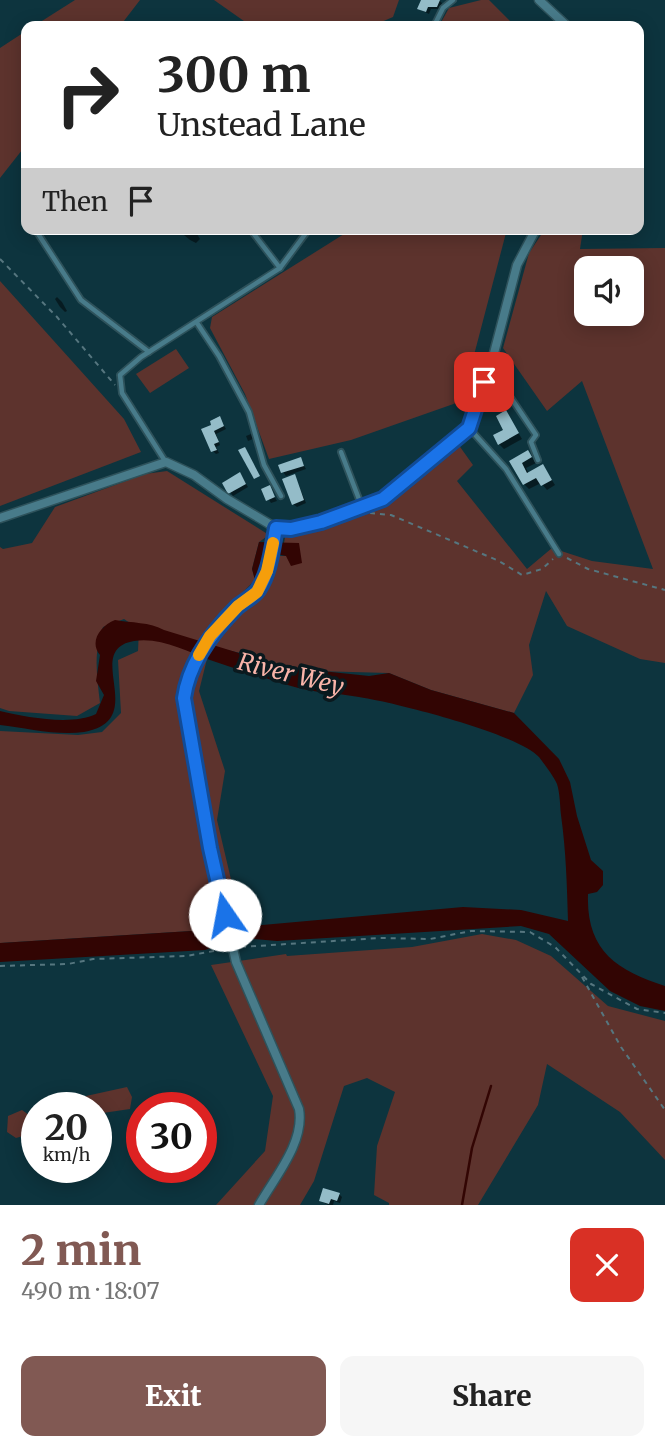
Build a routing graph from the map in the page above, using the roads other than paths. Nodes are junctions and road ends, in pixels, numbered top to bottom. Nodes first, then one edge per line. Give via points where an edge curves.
1 (453, 0) edge
2 (539, 0) edge
3 (436, 21) edge
4 (562, 21) edge
5 (39, 235) edge
6 (255, 235) edge
7 (305, 235) edge
8 (533, 235) edge
9 (280, 268) junction
10 (197, 323) junction
11 (149, 352) junction
12 (493, 357) junction
13 (469, 428) junction
14 (341, 452) dead end
15 (538, 460) dead end
16 (166, 462) junction
17 (281, 496) dead end
18 (363, 510) junction
19 (0, 518) edge
20 (276, 528) junction
21 (559, 554) road end
22 (259, 1205) edge

1 - 3 lane
2 - 4 street
5 - 11 lane via 81,300
6 - 9 lane
7 - 9 lane
8 - 12 street via 517,265
9 - 10 lane
10 - 11 lane
10 - 17 lane via 249,412 264,465
11 - 16 lane via 120,375 122,393
12 - 13 street
12 - 15 lane via 506,367 507,391 536,435 531,442
13 - 18 street via 383,499
13 - 21 lane via 506,469
14 - 18 lane
16 - 19 street
16 - 20 street via 194,474
18 - 20 street via 291,529
20 - 22 street via 267,571 257,592 210,636 186,681 184,698 232,947 302,1123

